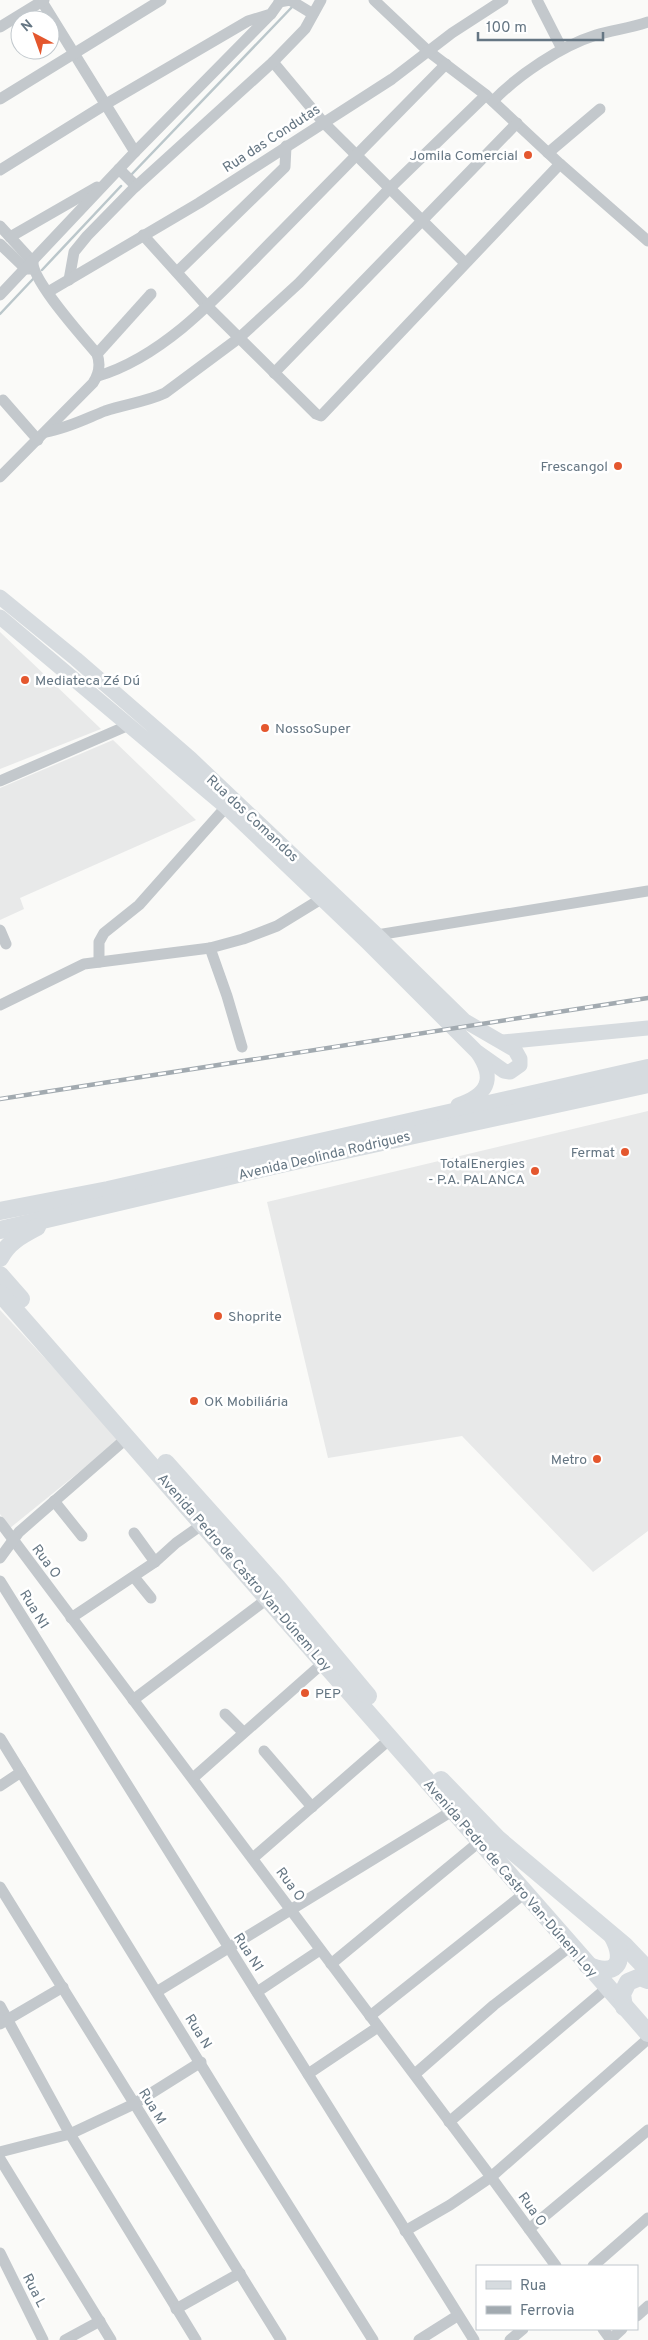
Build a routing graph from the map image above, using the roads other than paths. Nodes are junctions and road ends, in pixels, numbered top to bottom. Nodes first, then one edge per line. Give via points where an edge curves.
1 (43, 0) edge
2 (161, 0) edge
3 (321, 0) edge
4 (374, 0) edge
5 (503, 0) edge
6 (537, 0) edge
7 (285, 2) edge
8 (271, 14) junction
9 (313, 14) junction
10 (648, 22) edge
11 (0, 27) edge
12 (562, 49) junction
13 (428, 51) junction
14 (75, 54) junction
15 (273, 62) junction
16 (446, 64) junction
17 (490, 98) junction
18 (0, 99) edge
19 (106, 104) junction
20 (600, 109) dead end
21 (323, 122) junction
22 (517, 123) junction
23 (286, 146) junction
24 (135, 152) junction
25 (548, 153) junction
26 (356, 155) junction
27 (560, 164) junction
28 (119, 169) junction
29 (0, 170) edge
30 (109, 181) junction
31 (136, 186) junction
32 (389, 189) junction
33 (422, 221) junction
34 (0, 226) edge
35 (143, 235) junction
36 (10, 237) junction
37 (648, 241) edge
38 (0, 244) edge
39 (465, 263) junction
40 (31, 267) junction
41 (177, 272) junction
42 (68, 280) junction
43 (48, 292) junction
44 (151, 294) dead end
45 (0, 295) edge
46 (207, 306) junction
47 (240, 338) junction
48 (97, 354) junction
49 (274, 373) junction
50 (98, 376) junction
51 (3, 400) dead end
52 (42, 436) junction
53 (0, 477) edge
54 (0, 597) edge
55 (0, 617) edge
56 (129, 725) junction
57 (0, 781) edge
58 (226, 808) junction
59 (648, 891) edge
60 (321, 899) junction
61 (0, 930) edge
62 (377, 935) junction
63 (6, 944) dead end
64 (210, 948) junction
65 (98, 962) junction
66 (0, 1005) edge
67 (648, 1028) edge
68 (503, 1042) junction
69 (242, 1047) dead end
70 (477, 1052) junction
71 (648, 1068) edge
72 (648, 1084) edge
73 (413, 1120) junction
74 (0, 1211) edge
75 (61, 1216) junction
76 (0, 1230) edge
77 (0, 1258) edge
78 (0, 1275) edge
79 (0, 1293) edge
80 (128, 1437) junction
81 (54, 1501) junction
82 (0, 1522) edge
83 (203, 1524) junction
84 (134, 1533) dead end
85 (82, 1536) dead end
86 (13, 1540) junction
87 (0, 1558) edge
88 (156, 1562) junction
89 (134, 1576) junction
90 (0, 1581) edge
91 (151, 1598) dead end
92 (267, 1599) junction
93 (72, 1618) junction
94 (324, 1663) junction
95 (133, 1700) junction
96 (225, 1714) dead end
97 (243, 1732) junction
98 (0, 1738) edge
99 (390, 1739) junction
100 (264, 1751) dead end
101 (21, 1772) junction
102 (193, 1778) junction
103 (0, 1786) edge
104 (312, 1807) junction
105 (452, 1811) junction
106 (479, 1842) junction
107 (253, 1858) junction
108 (0, 1887) edge
109 (525, 1893) junction
110 (292, 1911) junction
111 (613, 1936) junction
112 (571, 1946) junction
113 (228, 1948) junction
114 (320, 1950) junction
115 (331, 1964) junction
116 (587, 1965) junction
117 (648, 1970) edge
118 (648, 1980) edge
119 (63, 1988) junction
120 (607, 1988) junction
121 (158, 1991) junction
122 (257, 1992) junction
123 (0, 2006) edge
124 (624, 2007) junction
125 (370, 2016) junction
126 (4, 2022) edge
127 (378, 2027) junction
128 (648, 2033) edge
129 (648, 2039) edge
130 (201, 2062) junction
131 (308, 2074) junction
132 (415, 2074) junction
133 (134, 2104) junction
134 (449, 2122) junction
135 (648, 2130) edge
136 (70, 2134) junction
137 (0, 2152) edge
138 (0, 2159) edge
139 (491, 2177) junction
140 (648, 2218) edge
141 (529, 2229) junction
142 (404, 2231) junction
143 (0, 2253) edge
144 (555, 2265) edge
145 (594, 2265) edge
146 (240, 2273) junction
147 (648, 2306) edge
148 (176, 2309) junction
149 (638, 2315) edge
150 (457, 2316) junction
151 (100, 2321) junction
152 (522, 2330) edge
153 (621, 2330) edge
154 (44, 2340) edge
155 (66, 2340) edge
156 (111, 2340) edge
157 (196, 2340) edge
158 (281, 2340) edge
159 (373, 2340) edge
160 (419, 2340) edge
161 (474, 2340) edge
162 (510, 2340) edge
163 (610, 2340) edge

1 - 11 street
1 - 14 street
2 - 14 street
3 - 9 street
4 - 13 street
5 - 13 street, Rua das Condutas
6 - 12 street
7 - 8 street
7 - 9 street
8 - 19 street via 248,21
8 - 24 street
9 - 15 street via 305,29
10 - 12 street via 598,34
12 - 17 street
13 - 16 street
13 - 21 street, Rua das Condutas via 392,79
14 - 18 street
14 - 19 street
15 - 21 street
15 - 31 street
16 - 17 street
16 - 26 street
17 - 22 street
17 - 32 street
19 - 24 street
19 - 29 street
20 - 25 street
21 - 23 street, Rua das Condutas
21 - 26 street
22 - 25 street
22 - 33 street
23 - 35 street, Rua das Condutas
23 - 41 street via 285,167
24 - 28 street
25 - 27 street
26 - 32 street
26 - 46 street
27 - 37 street
27 - 39 street
28 - 30 street
28 - 31 street
30 - 36 street
30 - 40 street
31 - 42 street via 74,252
32 - 33 street
32 - 47 street via 342,240
33 - 39 street
33 - 49 street
34 - 36 street
35 - 41 street
35 - 42 street, Rua das Condutas
36 - 40 street
38 - 40 street
39 - 49 street via 321,416
40 - 43 street
40 - 45 street
41 - 46 street
42 - 43 street, Rua das Condutas
43 - 48 street
44 - 48 street
46 - 47 street
46 - 50 street via 138,360
47 - 49 street
47 - 52 street via 160,395
48 - 50 street
50 - 52 street
51 - 52 street
52 - 53 street
54 - 62 main road, Rua dos Comandos via 191,759
55 - 56 main road, Rua dos Comandos
56 - 57 street
56 - 58 main road, Rua dos Comandos
58 - 60 main road, Rua dos Comandos
58 - 65 street via 140,905 104,933 99,942
59 - 62 street
60 - 64 street via 262,933
60 - 70 main road, Rua dos Comandos
61 - 63 street
62 - 68 main road, Rua dos Comandos via 470,1025
64 - 65 street
64 - 69 street
65 - 66 street via 72,968
67 - 68 main road
68 - 70 main road via 520,1059 520,1065 510,1072
70 - 73 main road via 487,1076 486,1086 478,1097
71 - 73 highway, Avenida Deolinda Rodrigues
72 - 75 highway, Avenida Deolinda Rodrigues
73 - 74 highway, Avenida Deolinda Rodrigues via 108,1190
75 - 76 highway, Avenida Deolinda Rodrigues
75 - 77 highway via 18,1237
78 - 111 highway, Avenida Pedro de Castro Van-Dúnem Loy via 277,1587 453,1793 498,1839
79 - 80 highway, Avenida Pedro de Castro Van-Dúnem Loy
80 - 81 street
80 - 83 highway, Avenida Pedro de Castro Van-Dúnem Loy
81 - 85 street
81 - 86 street
82 - 86 street, Rua O
83 - 88 street
83 - 92 highway, Avenida Pedro de Castro Van-Dúnem Loy
84 - 88 street
86 - 87 street
86 - 93 street, Rua O
88 - 89 street
89 - 91 street
89 - 93 street
90 - 113 street, Rua N1
92 - 94 highway, Avenida Pedro de Castro Van-Dúnem Loy
92 - 95 street
93 - 95 street, Rua O
94 - 97 street
94 - 99 highway, Avenida Pedro de Castro Van-Dúnem Loy
95 - 102 street, Rua O
96 - 97 street
97 - 102 street
98 - 101 street, Rua N
99 - 104 street
99 - 105 highway, Avenida Pedro de Castro Van-Dúnem Loy
100 - 104 street
101 - 103 street
101 - 121 street, Rua N
102 - 107 street, Rua O
104 - 107 street
105 - 106 highway, Avenida Pedro de Castro Van-Dúnem Loy
105 - 110 street
106 - 109 highway, Avenida Pedro de Castro Van-Dúnem Loy
106 - 115 street
107 - 110 street, Rua O
108 - 119 street, Rua M
109 - 112 highway, Avenida Pedro de Castro Van-Dúnem Loy
109 - 125 street
110 - 113 street
110 - 114 street, Rua O
111 - 116 highway via 620,1949 619,1962 605,1971
111 - 117 highway, Avenida Pedro de Castro Van-Dúnem Loy
112 - 116 highway, Avenida Pedro de Castro Van-Dúnem Loy
112 - 132 street via 494,2005
113 - 121 street
113 - 122 street, Rua N1
114 - 115 street, Rua O
114 - 122 street
115 - 125 street, Rua O
116 - 120 highway, Avenida Pedro de Castro Van-Dúnem Loy
118 - 124 highway via 640,1977 628,1982 622,1994
119 - 126 street
119 - 133 street, Rua M
120 - 124 highway, Avenida Pedro de Castro Van-Dúnem Loy
120 - 134 street
121 - 130 street, Rua N
122 - 131 street, Rua N1
123 - 126 street
124 - 128 highway, Avenida Pedro de Castro Van-Dúnem Loy
125 - 127 street, Rua O
126 - 136 street
127 - 131 street
127 - 132 street, Rua O
129 - 139 street
130 - 133 street
130 - 159 street, Rua N
131 - 142 street, Rua N1
132 - 134 street, Rua O
133 - 136 street
133 - 146 street, Rua M
134 - 139 street, Rua O
135 - 141 street
136 - 137 street
136 - 148 street
138 - 151 street
139 - 141 street, Rua O
139 - 142 street
140 - 145 street
141 - 144 street, Rua O
142 - 150 street, Rua N1
143 - 154 street, Rua L
146 - 148 street
146 - 158 street, Rua M
147 - 149 street
148 - 157 street
150 - 160 street
150 - 161 street, Rua N1
151 - 155 street
151 - 156 street
152 - 162 street
153 - 163 street

